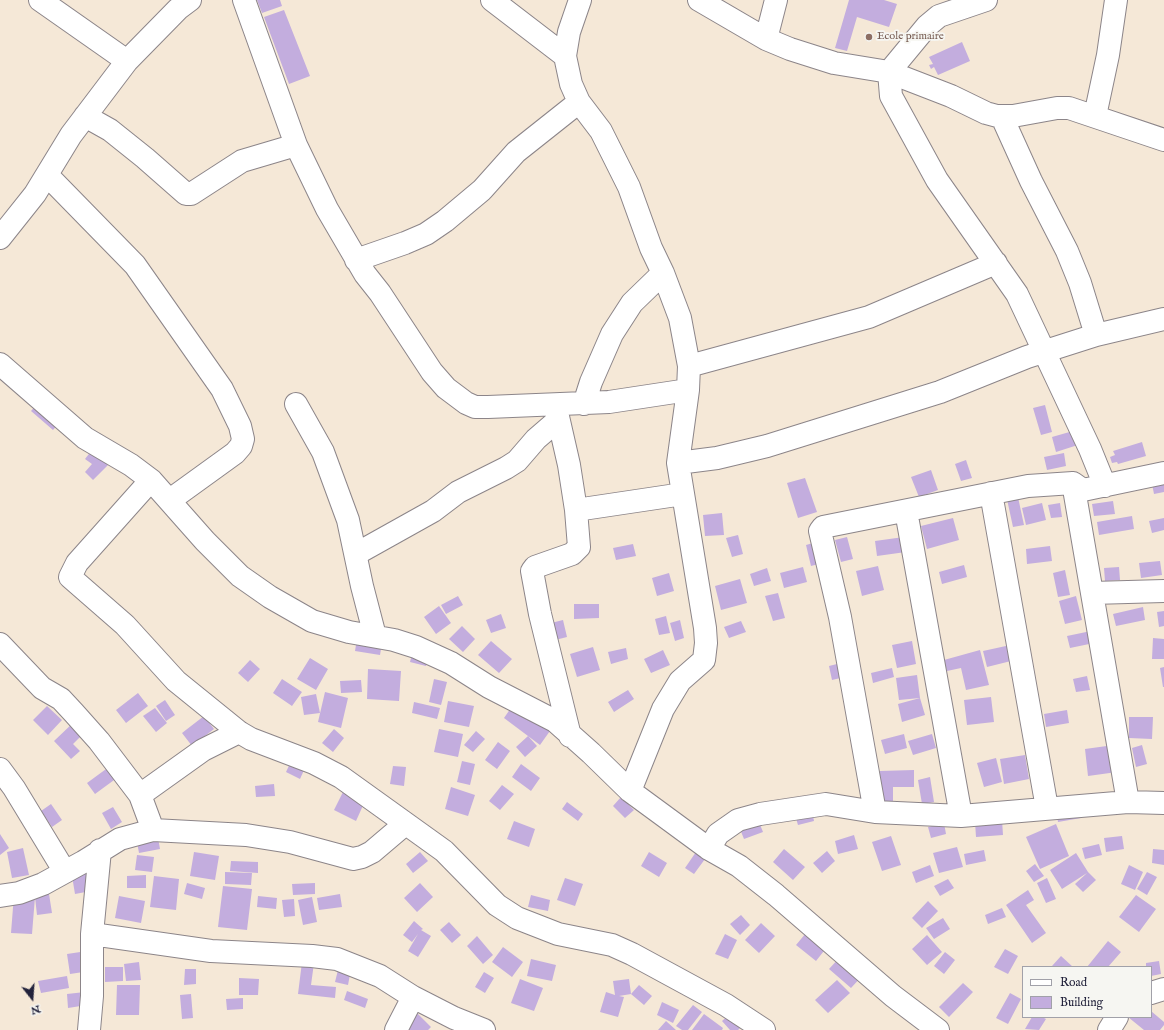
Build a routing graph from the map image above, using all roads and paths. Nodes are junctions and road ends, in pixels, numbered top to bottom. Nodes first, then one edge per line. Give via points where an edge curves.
1 (40, 0) edge
2 (190, 0) edge
3 (244, 0) edge
4 (492, 0) edge
5 (580, 0) edge
6 (699, 0) edge
7 (776, 0) edge
8 (986, 0) edge
9 (1116, 0) edge
10 (937, 8) edge
11 (766, 39) junction
12 (565, 56) junction
13 (127, 61) junction
14 (889, 72) junction
15 (579, 102) junction
16 (85, 116) junction
17 (1002, 116) junction
18 (1095, 116) junction
19 (296, 145) junction
20 (1162, 146) edge
21 (47, 175) junction
22 (0, 238) edge
23 (356, 260) junction
24 (996, 263) junction
25 (663, 273) junction
26 (1164, 319) edge
27 (1096, 335) junction
28 (1042, 352) junction
29 (0, 364) edge
30 (689, 366) junction
31 (688, 390) junction
32 (296, 404) dead end
33 (584, 404) junction
34 (557, 412) junction
35 (678, 463) junction
36 (1164, 473) edge
37 (151, 480) junction
38 (1073, 483) junction
39 (1105, 486) junction
40 (991, 493) junction
41 (683, 494) junction
42 (170, 500) junction
43 (576, 510) junction
44 (906, 512) junction
45 (356, 554) junction
46 (1164, 591) edge
47 (1092, 593) junction
48 (376, 636) junction
49 (0, 644) edge
50 (239, 732) junction
51 (570, 736) junction
52 (0, 769) edge
53 (630, 791) junction
54 (140, 795) junction
55 (1128, 802) junction
56 (1164, 803) edge
57 (1046, 808) junction
58 (875, 812) junction
59 (961, 816) junction
60 (405, 824) junction
61 (153, 830) junction
62 (709, 849) junction
63 (100, 850) junction
64 (66, 872) junction
65 (0, 896) edge
66 (92, 934) junction
67 (1164, 989) edge
68 (1152, 993) edge
69 (413, 997) junction
70 (1117, 1018) edge
71 (89, 1030) edge
72 (396, 1030) edge
73 (484, 1030) edge
74 (764, 1030) edge
75 (938, 1030) edge
76 (1108, 1030) edge

1 - 13 street
2 - 13 street
3 - 19 street
4 - 12 street
5 - 12 street via 569,32
6 - 11 street
7 - 11 street
8 - 10 street
9 - 18 street
10 - 14 street
11 - 14 street via 834,63
12 - 15 street via 571,84
13 - 16 street
14 - 17 street via 951,96 986,113
14 - 24 street via 891,96 916,144
15 - 23 street via 516,152 482,190 445,221 406,243
15 - 25 street via 601,131 616,160
16 - 19 street via 122,139 186,194 191,194 242,161
16 - 21 street
17 - 18 street via 1063,108
17 - 27 street via 1030,181 1067,251 1084,294
18 - 20 street
19 - 23 street via 327,209
21 - 22 street
21 - 42 street via 135,265 222,389 240,426 243,439 235,453
23 - 34 street via 432,372 456,397 475,407
24 - 28 street via 1017,294
24 - 30 street via 869,317
25 - 30 street via 680,318
25 - 33 street via 622,316 603,354
26 - 27 street
27 - 28 street
28 - 35 street via 940,392 774,444 717,458
28 - 39 street via 1090,449
29 - 37 street via 84,438 131,465
30 - 31 street
31 - 33 street via 616,402
31 - 35 street
32 - 45 street via 330,468 348,520
33 - 34 street
34 - 43 street
34 - 45 street via 506,468 458,492 434,512
35 - 41 street
36 - 39 street
37 - 42 street
37 - 50 street via 77,563 71,578 125,625 176,681
38 - 39 street via 1083,490
38 - 40 street via 1028,486
38 - 47 street
40 - 44 street
40 - 57 street
41 - 43 street
41 - 53 street via 705,628 704,660 680,681 662,709
42 - 48 street via 205,541 240,576 270,597 312,621 349,632
43 - 51 street via 579,547 572,554 532,571
44 - 58 street via 829,525 820,531 840,617
44 - 59 street
45 - 48 street
46 - 47 street
47 - 55 street
48 - 51 street via 416,647 451,663 488,687 555,721
49 - 54 street via 42,688 61,699 74,713
50 - 54 street via 212,744
50 - 60 street via 260,744 330,771
51 - 53 street
52 - 64 street
53 - 62 street
54 - 61 street
55 - 56 street
55 - 57 street
57 - 59 street
58 - 59 street
58 - 62 street via 826,804 760,814 731,824 718,834
60 - 61 street via 372,852 353,859 290,842 246,834
60 - 74 street via 444,851 497,905 517,918 558,934 612,945 632,954 726,1005
61 - 63 street via 120,839
62 - 75 street via 739,866 776,894 852,962
63 - 64 street
63 - 66 street
64 - 65 street via 19,893
66 - 69 street via 211,951 337,959 380,976
66 - 71 street
67 - 68 street
69 - 72 street
69 - 73 street
70 - 76 street

